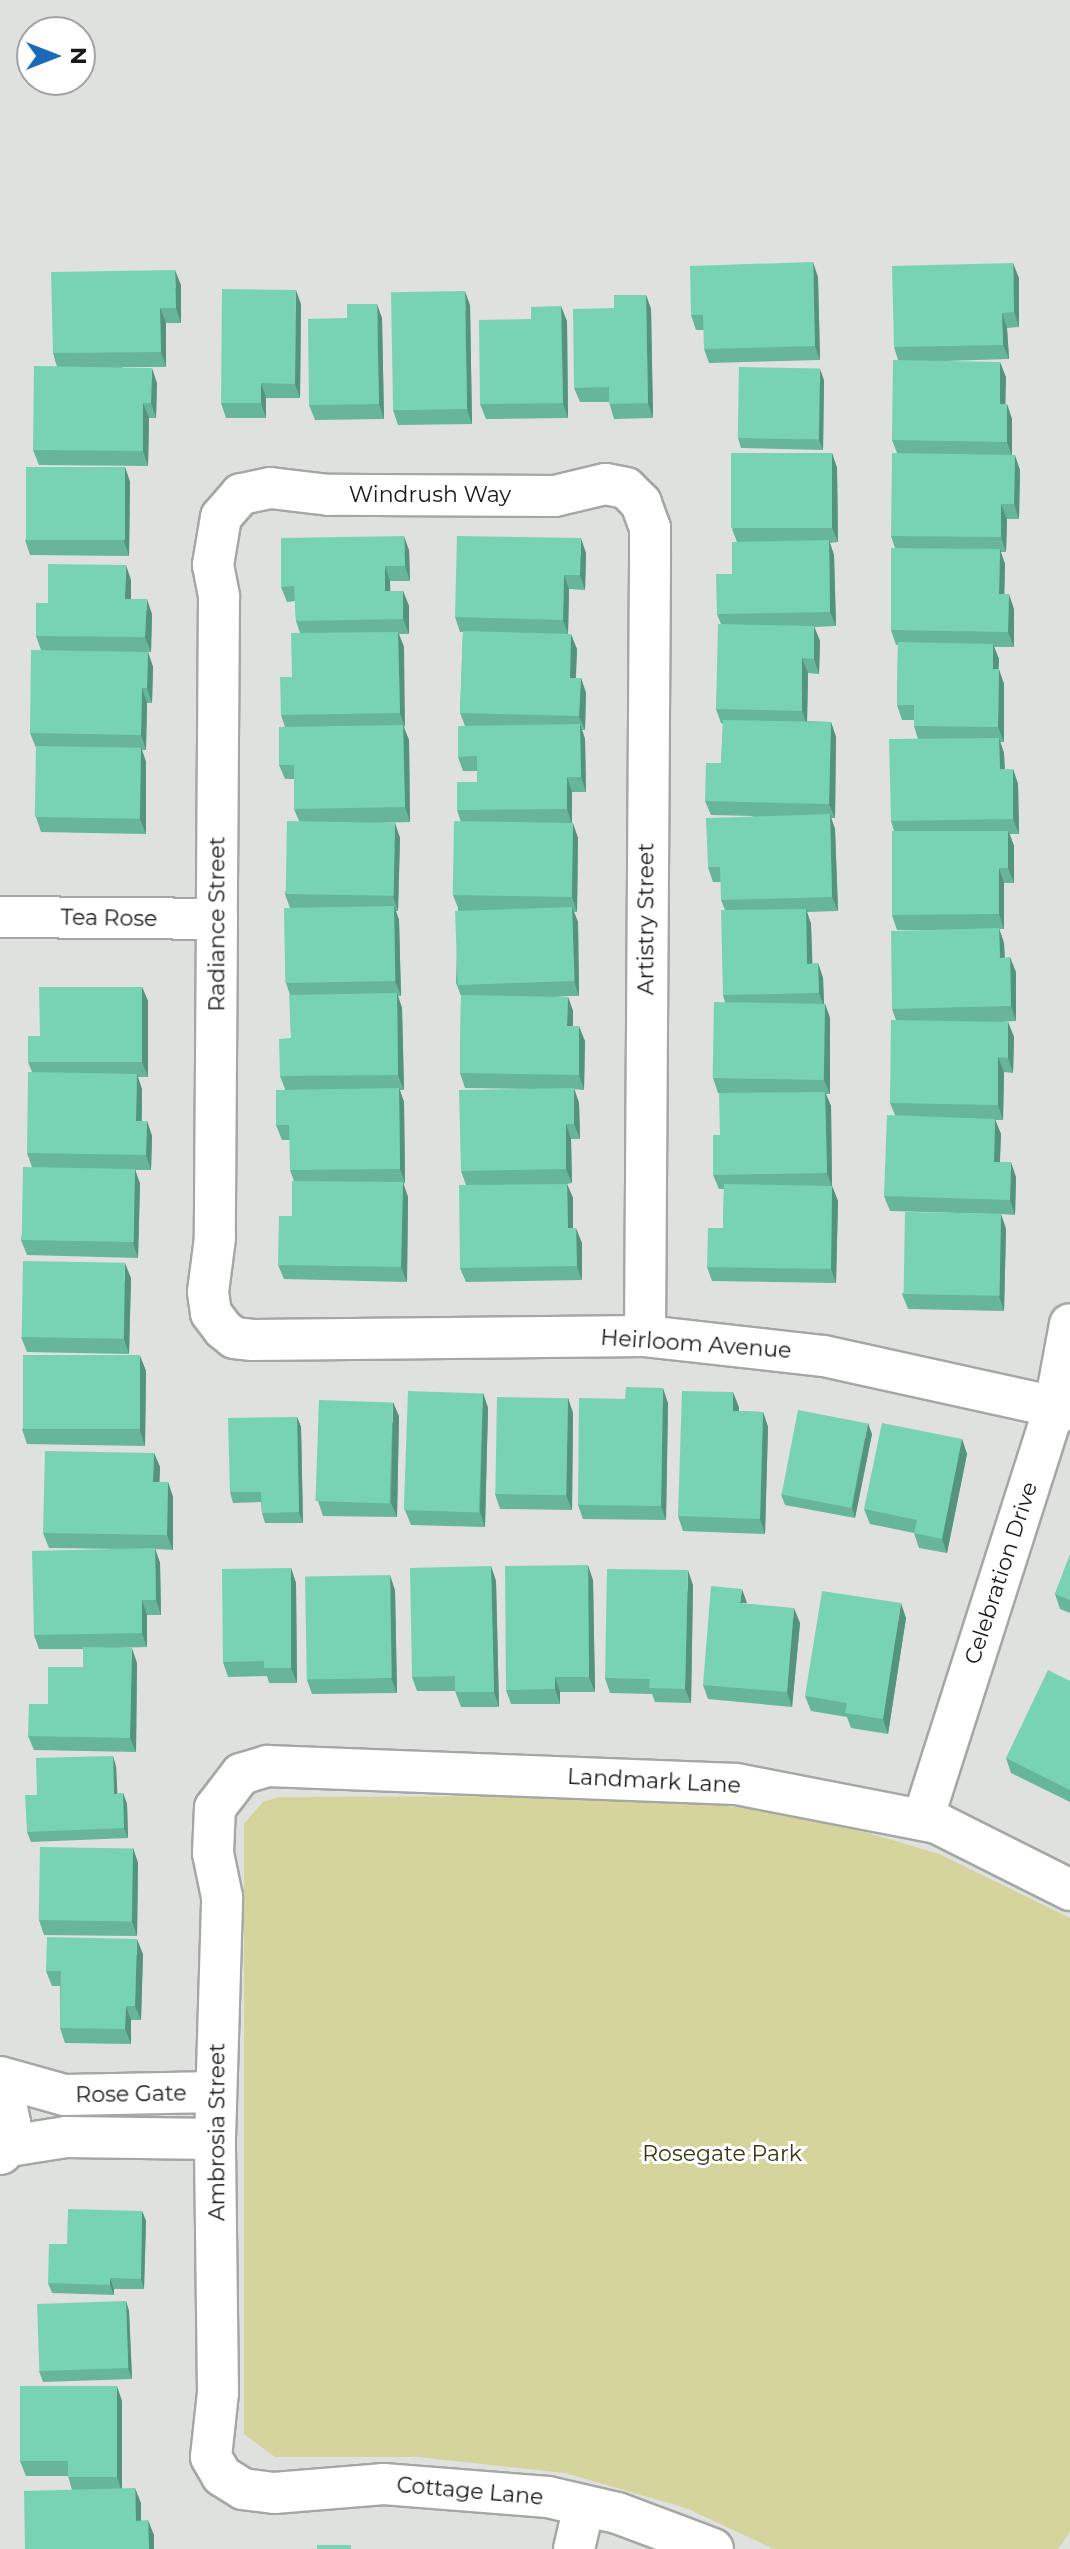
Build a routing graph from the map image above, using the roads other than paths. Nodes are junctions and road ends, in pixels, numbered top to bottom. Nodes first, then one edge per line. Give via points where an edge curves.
1 (641, 503) joint
2 (221, 517) joint
3 (0, 917) edge
4 (217, 919) junction
5 (1070, 1324) edge
6 (223, 1329) joint
7 (645, 1336) junction
8 (1062, 1407) edge
9 (226, 1789) joint
10 (923, 1819) junction
11 (1070, 1890) edge
12 (0, 2080) edge
13 (216, 2092) junction
14 (215, 2139) junction
15 (2, 2149) edge
16 (222, 2476) joint
17 (584, 2506) junction
18 (574, 2549) edge
19 (713, 2549) edge

1 - 2 street, Windrush Way via 626,488 605,484 555,496 329,495 270,488 241,494
1 - 7 street, Artistry Street via 650,528
2 - 4 street, Radiance Street via 213,565 219,597
3 - 4 street, Tea Rose
4 - 6 street, Radiance Street via 215,1238 208,1292 211,1313
5 - 8 street, Celebration Drive
6 - 7 street, Heirloom Avenue via 234,1338 253,1340
7 - 8 street, Heirloom Avenue via 824,1356
8 - 10 street, Celebration Drive
9 - 10 street, Landmark Lane via 241,1774 268,1766 657,1778 791,1792
9 - 13 street, Ambrosia Street via 215,1808 213,1827 222,1897
10 - 11 street, Landmark Lane
12 - 13 street, Rose Gate via 64,2095
12 - 15 street via 8,2123
13 - 14 street, Ambrosia Street
14 - 15 street, Rose Gate via 66,2137
14 - 16 street, Ambrosia Street via 218,2393 211,2457
16 - 17 street, Cottage Lane via 243,2489 274,2493 384,2484 548,2497
17 - 18 street
17 - 19 street, Cottage Lane via 689,2536

